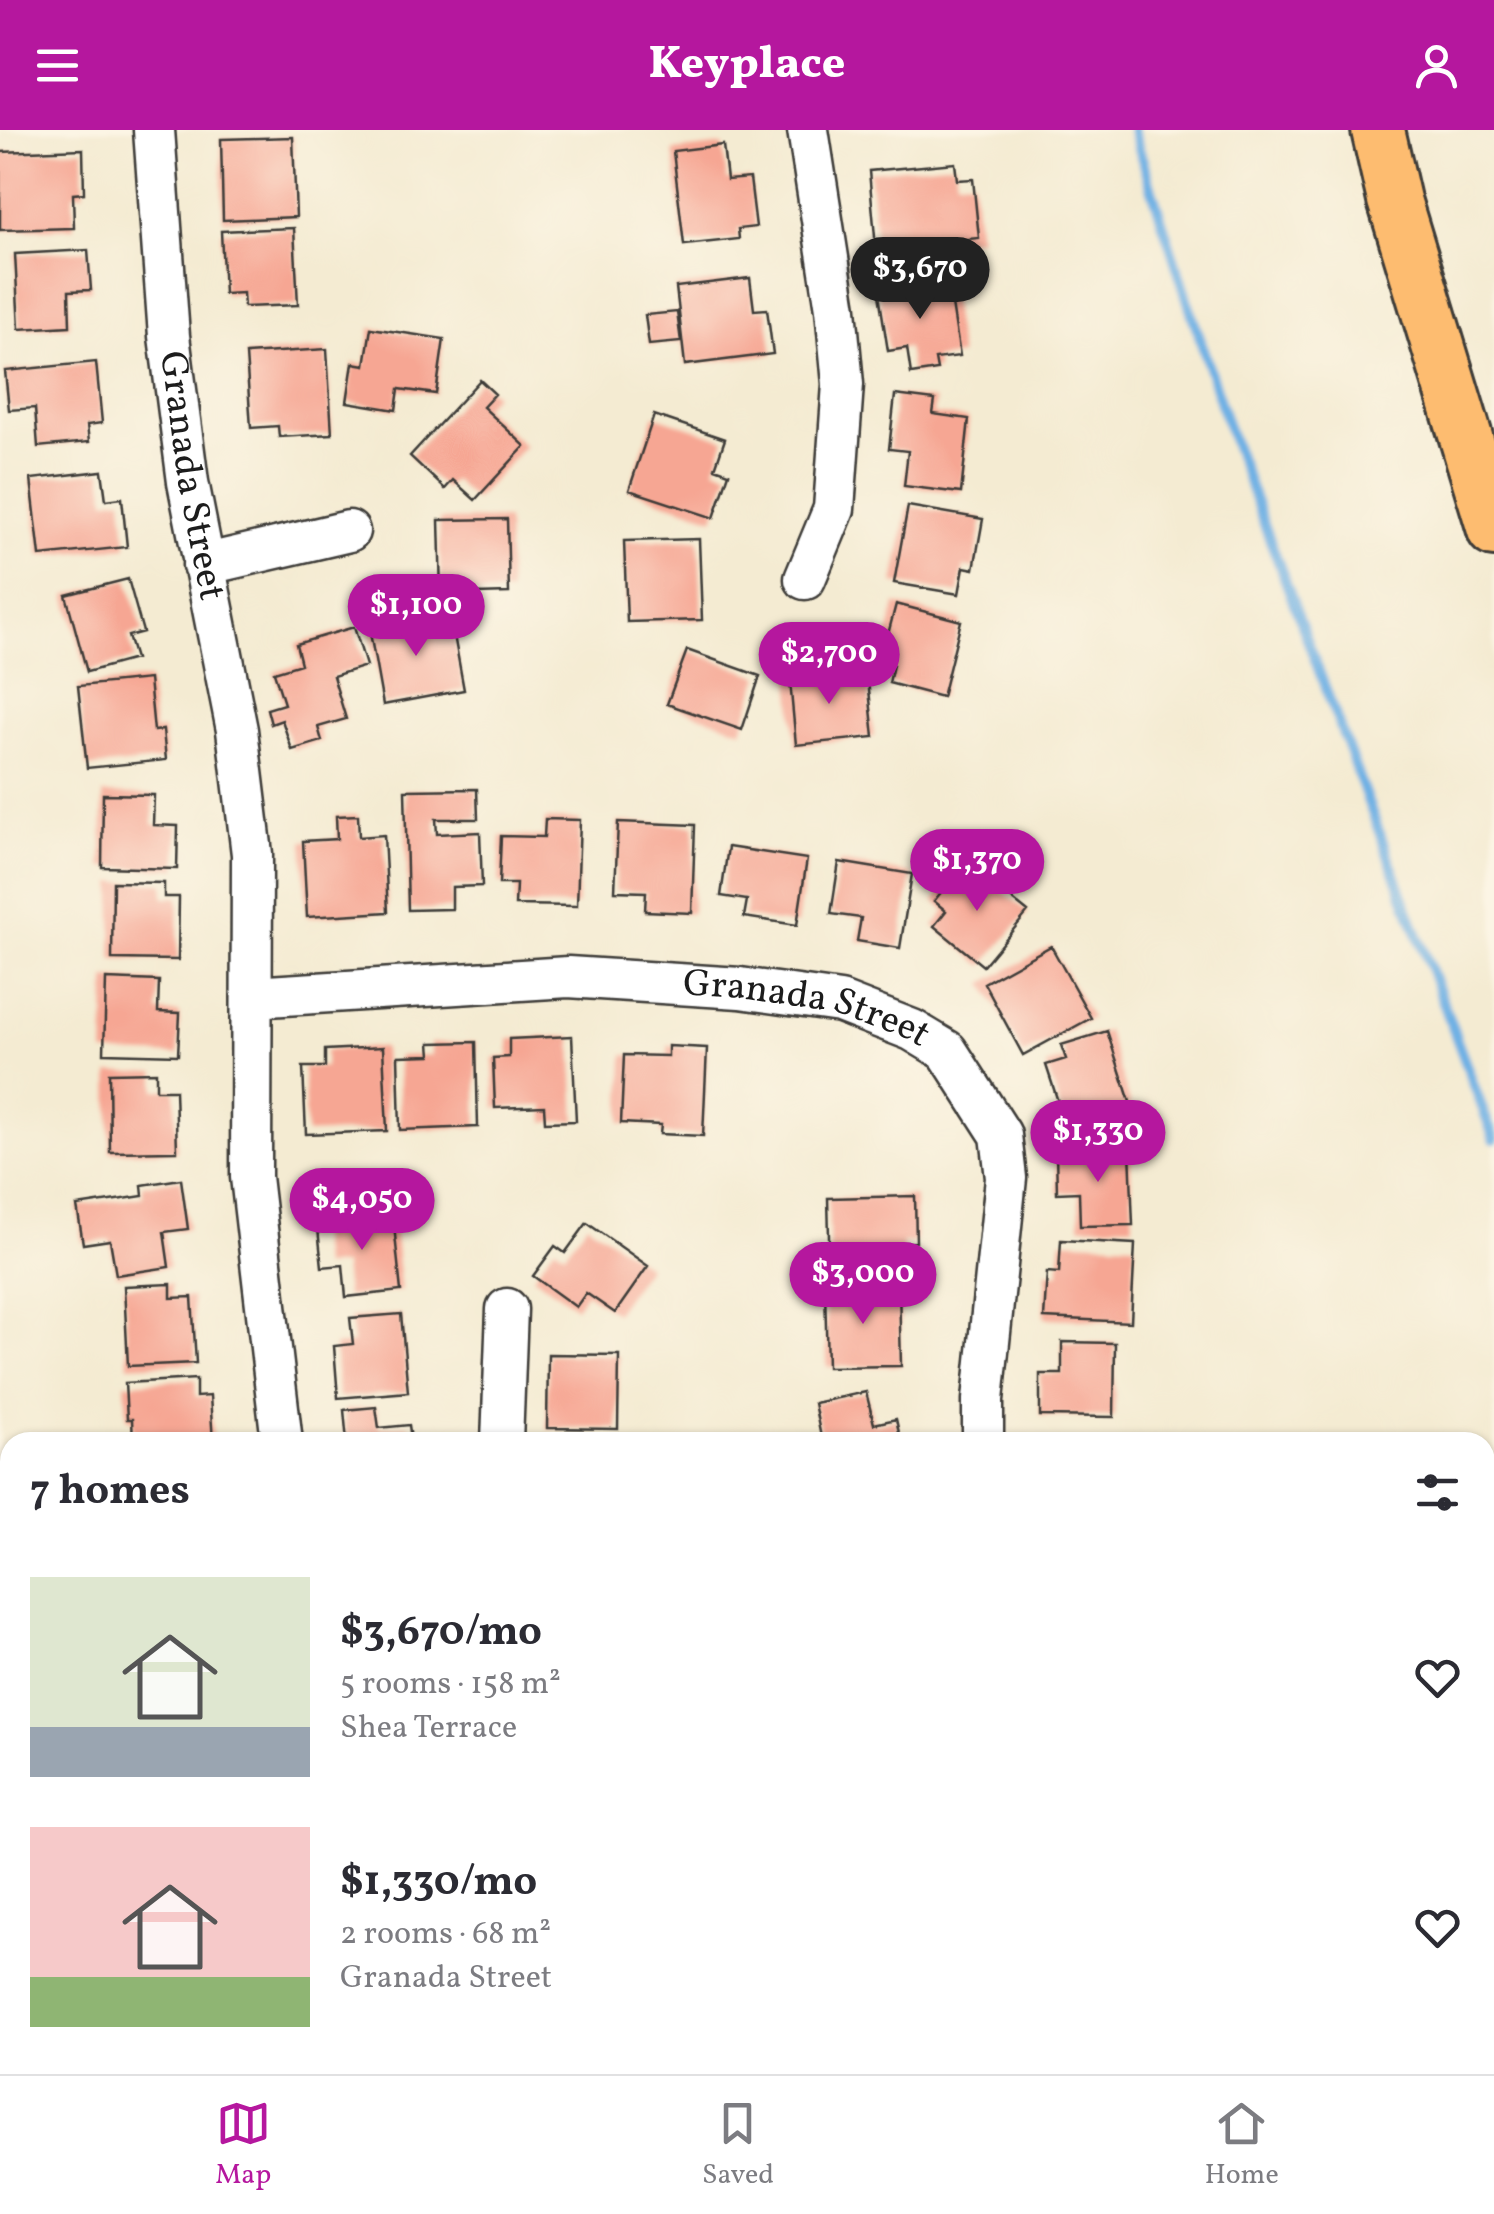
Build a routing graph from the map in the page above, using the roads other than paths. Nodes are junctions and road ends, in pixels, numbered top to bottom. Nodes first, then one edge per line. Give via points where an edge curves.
1 (154, 130) edge
2 (808, 130) edge
3 (1378, 130) edge
4 (1494, 530) edge
5 (349, 532) dead end
6 (204, 565) junction
7 (805, 579) dead end
8 (252, 997) junction
9 (507, 1310) dead end
10 (281, 1432) edge
11 (502, 1432) edge
12 (983, 1432) edge

1 - 6 street, Granada Street via 169,336
2 - 7 street via 842,384 834,508
3 - 4 main road
5 - 6 street
6 - 8 street, Granada Street via 237,730 252,854
8 - 10 street, Granada Street via 251,1177
8 - 12 street, Granada Street via 568,977 740,988 840,1002 948,1051 1001,1134 1006,1178
9 - 11 street

